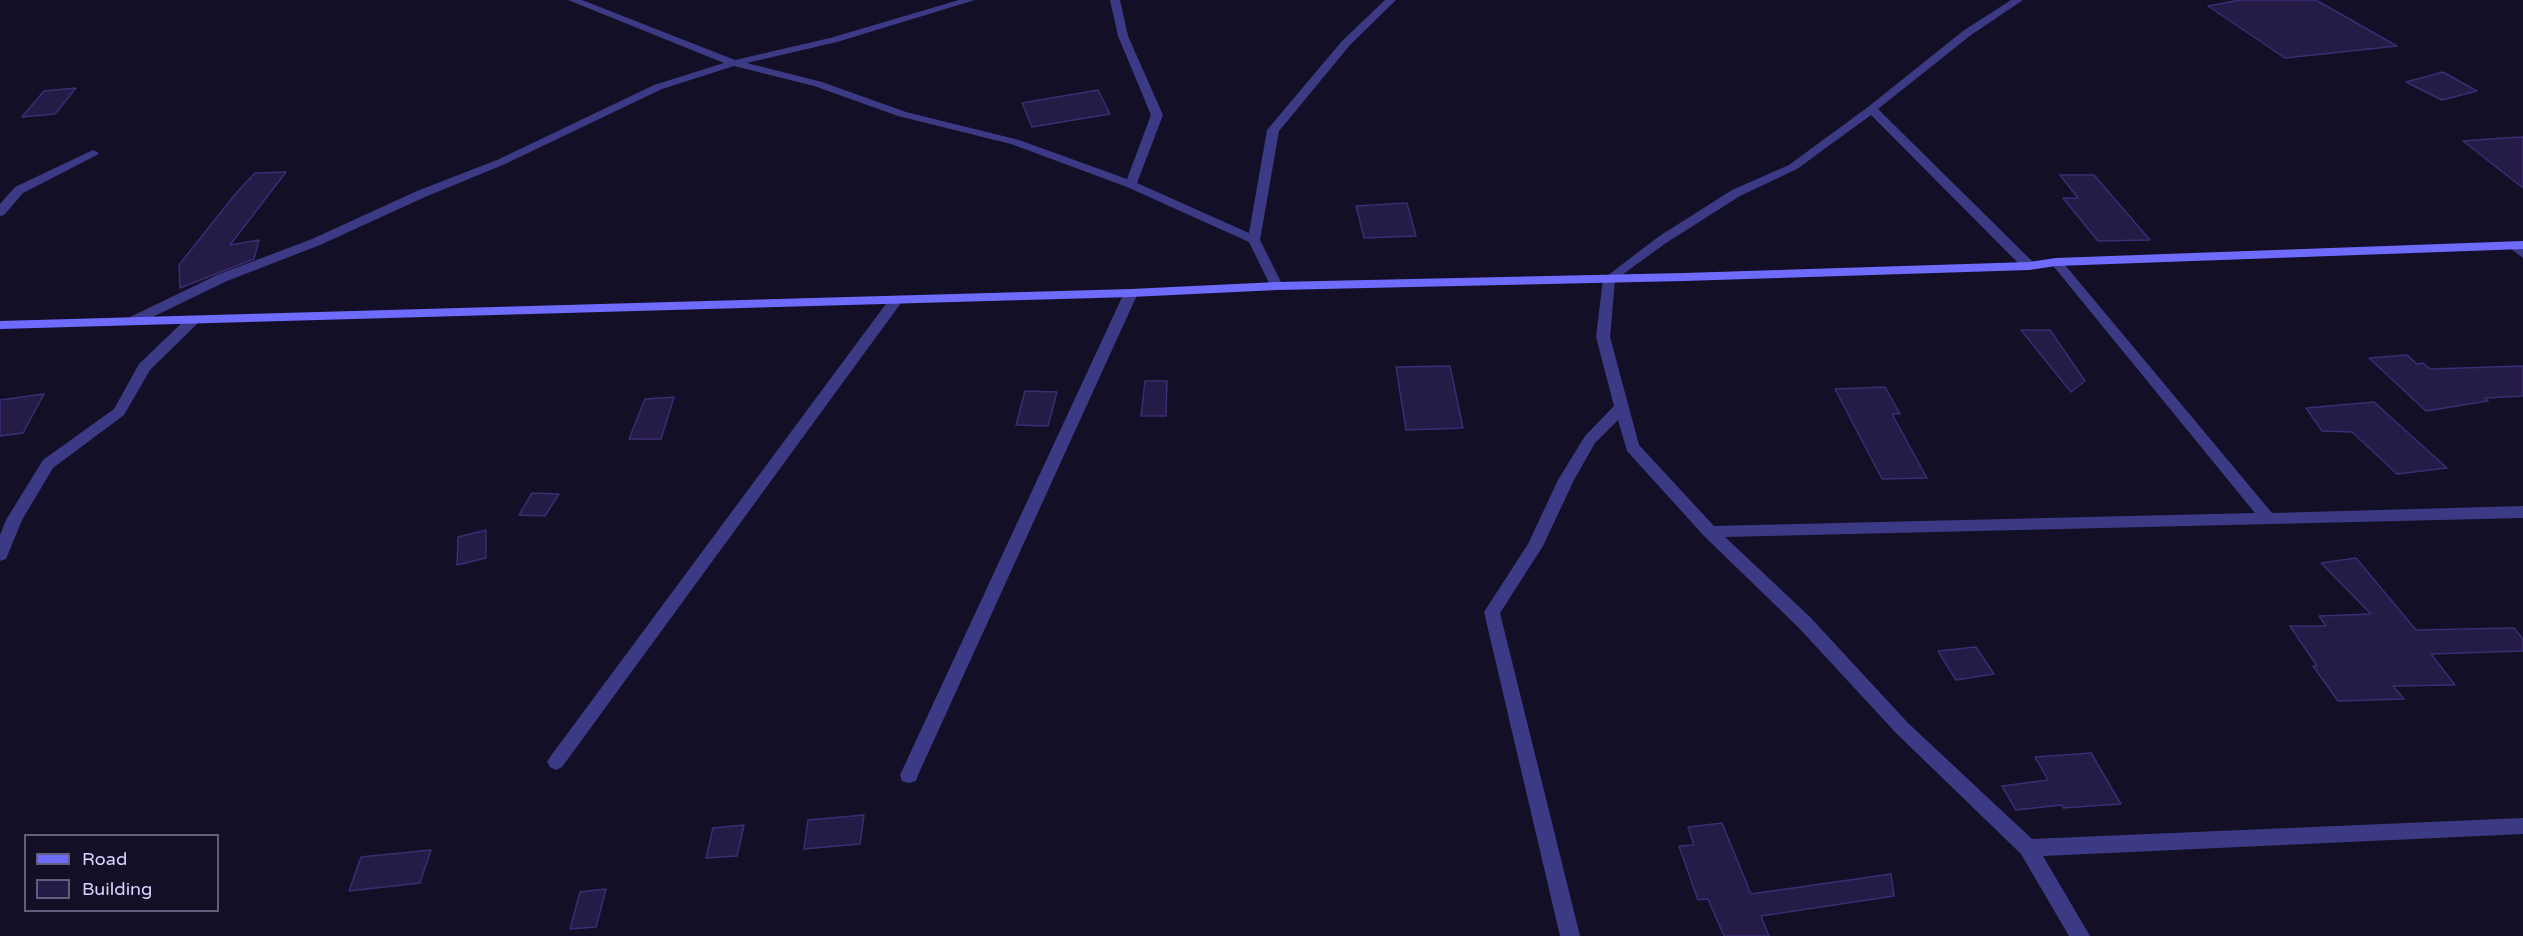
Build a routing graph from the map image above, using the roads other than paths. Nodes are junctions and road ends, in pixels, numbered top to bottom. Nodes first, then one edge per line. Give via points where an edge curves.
1 (573, 0) edge
2 (970, 0) edge
3 (1115, 0) edge
4 (1391, 0) edge
5 (2018, 0) edge
6 (734, 63) junction
7 (1872, 109) junction
8 (93, 153) dead end
9 (1131, 184) junction
10 (0, 212) edge
11 (1254, 240) junction
12 (2518, 245) edge
13 (2523, 254) edge
14 (2056, 262) junction
15 (2029, 266) junction
16 (1609, 279) junction
17 (1277, 286) junction
18 (1131, 293) junction
19 (896, 300) junction
20 (192, 321) junction
21 (131, 322) junction
22 (0, 325) edge
23 (1622, 408) junction
24 (2523, 512) edge
25 (2268, 518) junction
26 (1710, 532) junction
27 (0, 555) edge
28 (556, 762) dead end
29 (909, 775) dead end
30 (2523, 825) edge
31 (2028, 848) junction
32 (1570, 936) edge
33 (2080, 936) edge

1 - 6 street
2 - 6 street via 833,40
3 - 9 street via 1123,36 1157,116
4 - 11 street via 1346,43 1273,130
5 - 7 street via 1966,33
6 - 9 street via 818,84 902,114 1015,142
6 - 21 street via 658,87 501,162 222,278
7 - 15 street
7 - 16 street via 1793,167 1736,193
8 - 10 street via 19,190
9 - 11 street
11 - 17 street
12 - 13 street
12 - 14 main road
14 - 15 main road
14 - 25 street
15 - 16 main road
16 - 17 main road
16 - 23 street via 1603,337
17 - 18 main road
18 - 19 main road
18 - 29 street
19 - 20 main road
19 - 28 street
20 - 21 main road
20 - 27 street via 144,367 119,412 48,464 14,520
21 - 22 main road
23 - 26 street via 1632,447
23 - 32 street via 1590,440 1535,546 1492,612
24 - 25 street
25 - 26 street
26 - 31 street via 1804,622 1902,728
30 - 31 street
31 - 33 street

